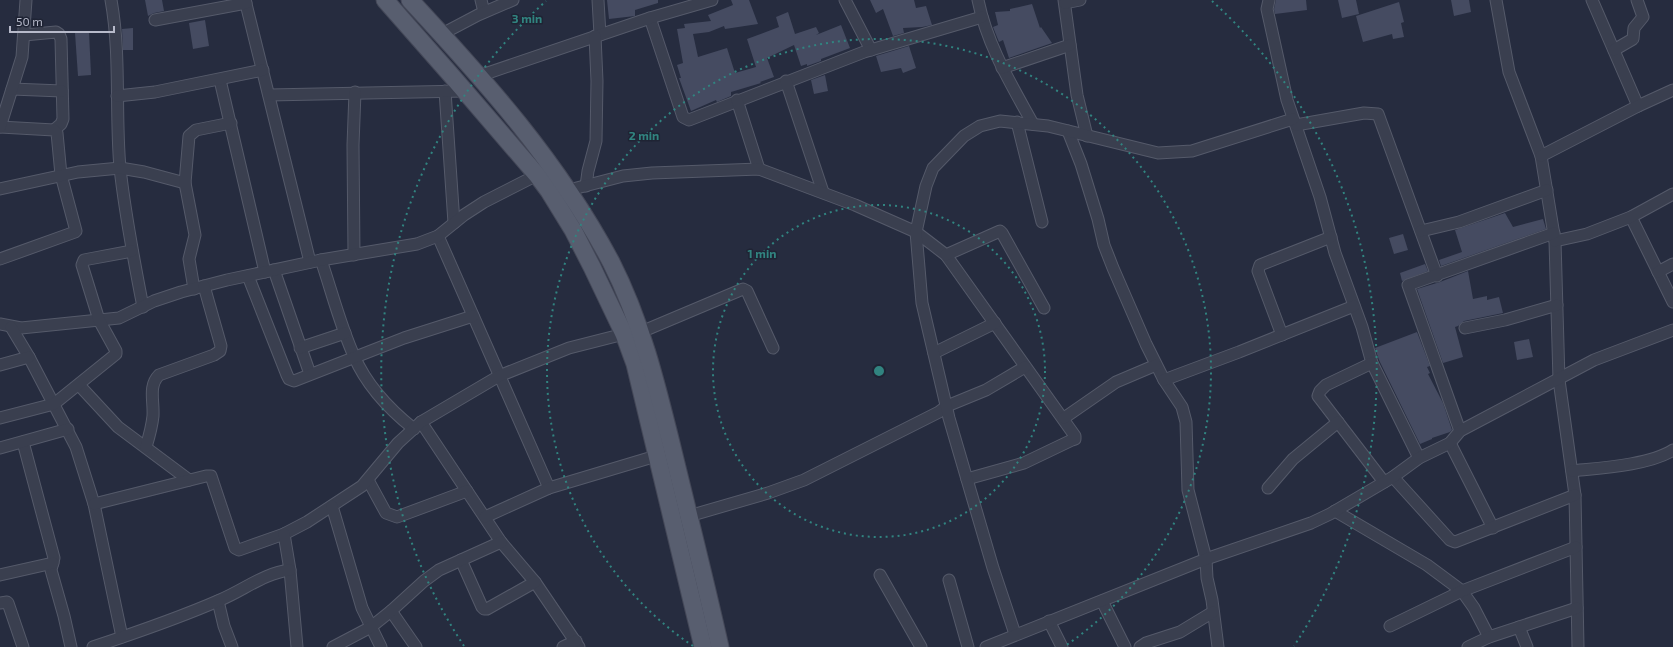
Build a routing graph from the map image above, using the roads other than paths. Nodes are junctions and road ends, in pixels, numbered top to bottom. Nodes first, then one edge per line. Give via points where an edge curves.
1 (26, 0) edge
2 (111, 0) edge
3 (385, 0) edge
4 (410, 0) edge
5 (481, 0) edge
6 (513, 0) edge
7 (598, 0) edge
8 (712, 0) edge
9 (845, 0) edge
10 (978, 0) edge
11 (1080, 0) edge
12 (1269, 0) edge
13 (1496, 0) edge
14 (1592, 0) edge
15 (1637, 0) edge
16 (246, 2) edge
17 (1065, 2) edge
18 (484, 12) junction
19 (982, 17) junction
20 (650, 18) junction
21 (155, 20) dead end
22 (442, 34) junction
23 (24, 35) junction
24 (597, 36) junction
25 (1070, 45) junction
26 (871, 50) junction
27 (1614, 50) junction
28 (1002, 68) junction
29 (263, 70) junction
30 (479, 76) junction
31 (220, 80) junction
32 (786, 81) junction
33 (12, 89) junction
34 (1673, 90) edge
35 (62, 91) junction
36 (445, 91) junction
37 (465, 91) junction
38 (355, 92) junction
39 (269, 94) junction
40 (117, 96) junction
41 (738, 100) junction
42 (1638, 106) junction
43 (1018, 122) junction
44 (1294, 122) junction
45 (231, 123) junction
46 (1033, 124) junction
47 (0, 127) edge
48 (54, 130) junction
49 (1068, 131) junction
50 (1087, 136) junction
51 (1541, 156) junction
52 (120, 168) junction
53 (759, 169) junction
54 (61, 175) junction
55 (537, 175) junction
56 (185, 183) junction
57 (586, 186) junction
58 (0, 189) edge
59 (568, 190) junction
60 (1547, 190) junction
61 (823, 192) junction
62 (1673, 194) edge
63 (1631, 217) junction
64 (1042, 222) dead end
65 (454, 223) junction
66 (916, 232) junction
67 (1421, 232) junction
68 (438, 236) junction
69 (1331, 237) junction
70 (1554, 237) junction
71 (132, 251) junction
72 (354, 254) junction
73 (946, 255) junction
74 (0, 259) edge
75 (321, 260) junction
76 (310, 262) junction
77 (1673, 264) edge
78 (270, 271) junction
79 (1658, 272) junction
80 (248, 276) junction
81 (1437, 276) junction
82 (199, 287) junction
83 (1673, 302) edge
84 (1557, 305) junction
85 (1354, 306) junction
86 (143, 307) junction
87 (1044, 308) dead end
88 (473, 316) junction
89 (99, 320) junction
90 (995, 323) junction
91 (0, 324) edge
92 (11, 327) junction
93 (1465, 328) dead end
94 (641, 332) junction
95 (346, 333) junction
96 (1672, 333) edge
97 (624, 334) junction
98 (1282, 335) junction
99 (300, 348) junction
100 (773, 348) dead end
101 (934, 353) junction
102 (29, 357) junction
103 (354, 357) junction
104 (1372, 363) junction
105 (0, 365) edge
106 (1156, 365) junction
107 (1025, 367) junction
108 (310, 374) junction
109 (499, 376) junction
110 (1164, 380) junction
111 (1559, 380) junction
112 (79, 385) junction
113 (54, 404) junction
114 (948, 406) junction
115 (0, 418) edge
116 (1064, 418) junction
117 (1338, 422) junction
118 (418, 425) junction
119 (68, 430) junction
120 (1460, 431) junction
121 (23, 442) junction
122 (1450, 443) junction
123 (146, 447) junction
124 (0, 448) edge
125 (1673, 450) edge
126 (656, 456) junction
127 (1419, 458) junction
128 (1572, 471) junction
129 (967, 479) junction
130 (189, 480) junction
131 (368, 480) junction
132 (1389, 480) junction
133 (549, 488) junction
134 (1268, 488) dead end
135 (467, 491) junction
136 (1575, 494) junction
137 (94, 504) junction
138 (332, 506) junction
139 (1335, 511) junction
140 (689, 516) junction
141 (485, 518) junction
142 (1493, 528) junction
143 (284, 534) junction
144 (501, 542) junction
145 (1576, 547) junction
146 (1206, 559) junction
147 (461, 560) junction
148 (53, 562) junction
149 (290, 570) junction
150 (0, 575) edge
151 (880, 575) dead end
152 (949, 580) dead end
153 (535, 582) junction
154 (1462, 591) junction
155 (1102, 601) junction
156 (218, 602) junction
157 (0, 603) edge
158 (1577, 608) junction
159 (391, 611) junction
160 (1213, 612) junction
161 (1049, 621) junction
162 (371, 626) junction
163 (1390, 626) dead end
164 (1519, 627) junction
165 (1015, 634) junction
166 (122, 637) junction
167 (1489, 637) junction
168 (577, 644) edge
169 (1475, 645) edge
170 (340, 646) edge
171 (23, 647) edge
172 (71, 647) edge
173 (93, 647) edge
174 (232, 647) edge
175 (297, 647) edge
176 (381, 647) edge
177 (416, 647) edge
178 (563, 647) edge
179 (703, 647) edge
180 (720, 647) edge
181 (921, 647) edge
182 (968, 647) edge
183 (986, 647) edge
184 (1062, 647) edge
185 (1125, 647) edge
186 (1140, 647) edge
187 (1218, 647) edge
188 (1528, 647) edge
189 (1578, 647) edge

1 - 23 street
2 - 40 street via 116,41
3 - 37 main road
4 - 22 main road
5 - 18 street
6 - 18 street
7 - 24 street
8 - 20 street
9 - 26 street
10 - 19 street
11 - 17 street
12 - 44 street via 1267,9
13 - 51 street via 1510,72
14 - 27 street
15 - 27 street via 1643,17 1634,28 1633,39
16 - 21 street
16 - 29 street
17 - 25 street
18 - 22 street
19 - 26 street
19 - 28 street
20 - 24 street
20 - 41 street via 683,116 687,120
22 - 30 main road
23 - 33 street via 22,57
23 - 35 street via 56,32 60,34
24 - 30 street
24 - 57 street via 596,141
25 - 28 street
25 - 50 street via 1077,95
26 - 32 street
27 - 42 street
28 - 46 street
29 - 31 street
29 - 39 street
30 - 59 main road via 527,133
31 - 40 street via 156,92
31 - 45 street
32 - 41 street
32 - 61 street
33 - 35 street
33 - 47 street
34 - 42 street
35 - 48 street via 64,119
36 - 37 street
36 - 38 street
36 - 65 street
37 - 55 main road
38 - 39 street
38 - 72 street
39 - 76 street
40 - 52 street
41 - 53 street
42 - 51 street
43 - 46 street
43 - 64 street
43 - 66 street via 1000,121 980,126 964,136 933,168 926,186
44 - 50 street via 1177,153 1158,153
44 - 67 street via 1378,114
44 - 69 street
45 - 56 street via 196,130 189,136
45 - 78 street
46 - 49 street
47 - 48 street
48 - 54 street via 57,133
49 - 50 street
49 - 106 street via 1081,164 1104,245
51 - 60 street
52 - 54 street
52 - 56 street
52 - 71 street
53 - 57 street via 652,172 623,176
53 - 61 street
54 - 58 street
54 - 74 street via 75,232
55 - 65 street via 484,202
55 - 97 main road via 573,230
56 - 82 street via 195,235 189,259
57 - 59 street
59 - 94 main road via 611,262
60 - 67 street via 1459,222
60 - 70 street
61 - 66 street
62 - 63 street
63 - 70 street via 1586,234
63 - 79 street
65 - 68 street
66 - 73 street
66 - 101 street via 922,303
67 - 81 street
68 - 72 street via 417,244
68 - 88 street
69 - 85 street
69 - 98 street via 1260,266 1258,271
70 - 81 street
70 - 84 street
71 - 86 street
71 - 89 street via 84,260 82,265
72 - 75 street
73 - 87 street via 1000,231
73 - 90 street
75 - 76 street
75 - 95 street
76 - 78 street
77 - 79 street
78 - 80 street
78 - 99 street
79 - 83 street
80 - 82 street
80 - 108 street via 289,379 294,381
81 - 120 street via 1408,285
82 - 86 street
82 - 123 street via 221,346 220,351 160,375 154,380 153,417
84 - 93 street
84 - 111 street
85 - 98 street
85 - 104 street
86 - 89 street via 119,318
88 - 103 street
88 - 109 street
89 - 92 street
89 - 112 street via 116,354
90 - 101 street
90 - 107 street
91 - 92 street
92 - 102 street
94 - 100 street via 743,289 747,292
94 - 140 main road via 660,395
95 - 99 street
95 - 103 street
96 - 111 street via 1594,360
97 - 109 street via 569,348
97 - 126 main road via 635,364
98 - 110 street
99 - 108 street
101 - 114 street
102 - 105 street
102 - 113 street
103 - 108 street
103 - 118 street via 372,386 403,419
104 - 117 street via 1326,385 1320,391 1318,396
104 - 127 street
106 - 110 street
106 - 116 street via 1116,382
107 - 114 street via 986,390
107 - 116 street
109 - 118 street
109 - 133 street
110 - 146 street via 1182,407 1186,422 1188,490
111 - 120 street
111 - 128 street
112 - 113 street
112 - 123 street via 118,427
113 - 115 street
113 - 119 street
114 - 129 street via 949,418
114 - 140 street via 804,480
116 - 129 street via 1075,439 1024,463
117 - 132 street
117 - 134 street via 1293,459
118 - 131 street via 398,443
118 - 135 street
119 - 121 street
119 - 137 street
120 - 122 street
121 - 124 street
121 - 148 street
122 - 127 street
122 - 142 street
123 - 130 street
125 - 128 street via 1642,461
126 - 133 street
126 - 179 main road
127 - 132 street
128 - 136 street
129 - 165 street
130 - 137 street
130 - 143 street via 211,476 236,550
131 - 135 street via 386,513 397,517
131 - 138 street
132 - 139 street
132 - 142 street via 1450,540 1455,542
133 - 141 street
135 - 141 street
136 - 142 street
136 - 145 street
137 - 166 street
138 - 143 street
138 - 162 street via 354,584
139 - 146 street via 1311,523
139 - 154 street via 1427,565
140 - 180 main road
141 - 144 street
143 - 149 street
144 - 147 street
144 - 153 street
145 - 154 street
145 - 158 street
146 - 155 street
146 - 160 street
147 - 153 street via 484,609
147 - 159 street via 439,570
148 - 150 street
148 - 172 street via 51,570
149 - 156 street via 276,572
149 - 175 street
151 - 181 street
152 - 182 street
153 - 168 street
154 - 163 street
154 - 167 street
155 - 161 street
155 - 185 street
156 - 166 street
156 - 174 street
157 - 171 street via 8,603
158 - 164 street
158 - 189 street
159 - 162 street
159 - 177 street
160 - 186 street via 1180,632
160 - 187 street
161 - 165 street
161 - 184 street
162 - 170 street
162 - 176 street
164 - 167 street
164 - 188 street
165 - 183 street
166 - 173 street
167 - 169 street
168 - 178 street

